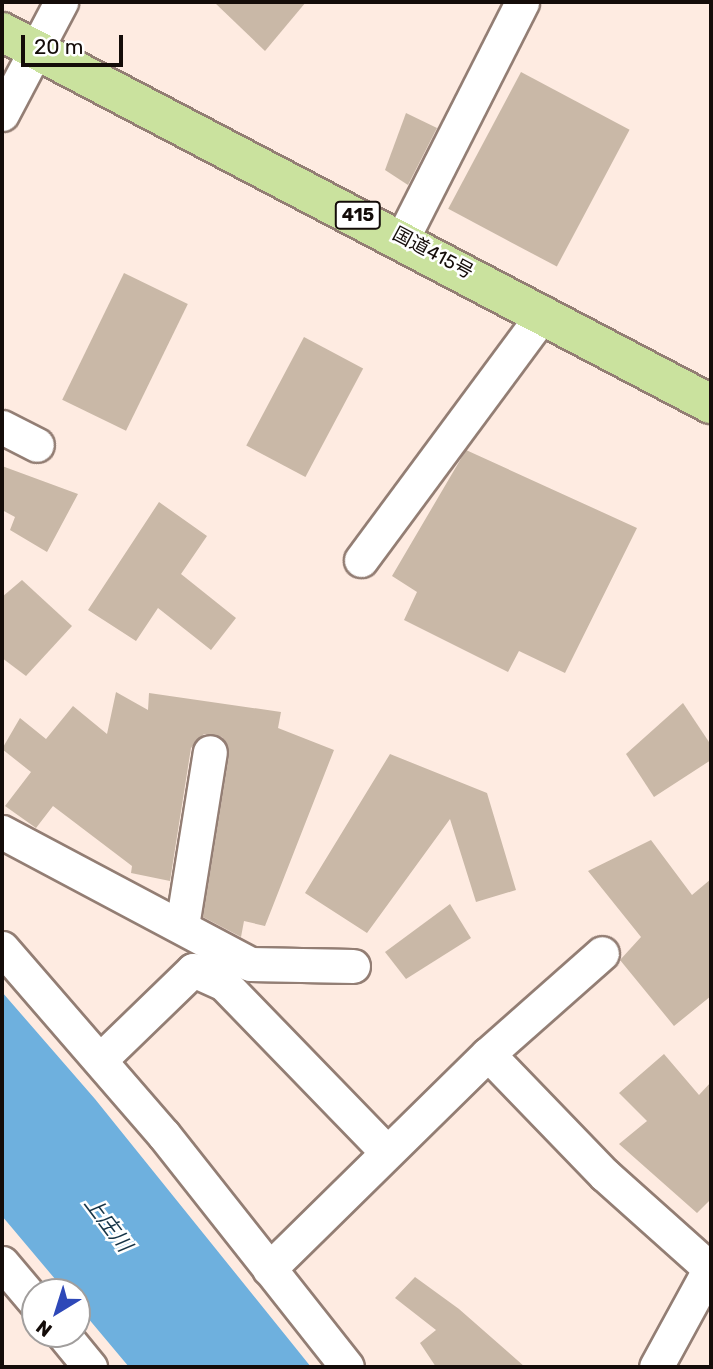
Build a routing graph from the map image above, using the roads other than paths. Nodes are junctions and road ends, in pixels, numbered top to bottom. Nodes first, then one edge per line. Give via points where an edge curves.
1 (61, 2) edge
2 (522, 2) edge
3 (2, 32) edge
4 (34, 52) junction
5 (2, 114) edge
6 (403, 237) junction
7 (544, 313) junction
8 (711, 404) edge
9 (2, 427) edge
10 (37, 444) dead end
11 (361, 560) dead end
12 (210, 752) dead end
13 (2, 832) edge
14 (182, 926) junction
15 (2, 948) edge
16 (602, 953) dead end
17 (353, 966) dead end
18 (488, 1054) junction
19 (100, 1060) junction
20 (387, 1153) junction
21 (2, 1263) edge
22 (710, 1267) edge
23 (269, 1269) junction
24 (21, 1285) edge
25 (74, 1348) edge
26 (90, 1367) edge
27 (347, 1367) edge
28 (656, 1367) edge

1 - 4 street
2 - 6 street
3 - 4 highway, 国道415号 / 415
4 - 5 street
4 - 6 highway, 国道415号 / 415
6 - 7 highway, 国道415号 / 415
7 - 8 highway, 国道415号 / 415
7 - 11 street
9 - 10 street
12 - 14 street
13 - 14 street
14 - 17 street via 250,964
15 - 19 street
16 - 18 street
18 - 20 street
18 - 22 street via 605,1175
19 - 20 street via 193,970 224,984
19 - 23 street
20 - 23 street
21 - 24 street
22 - 28 street
23 - 27 street
25 - 26 street

